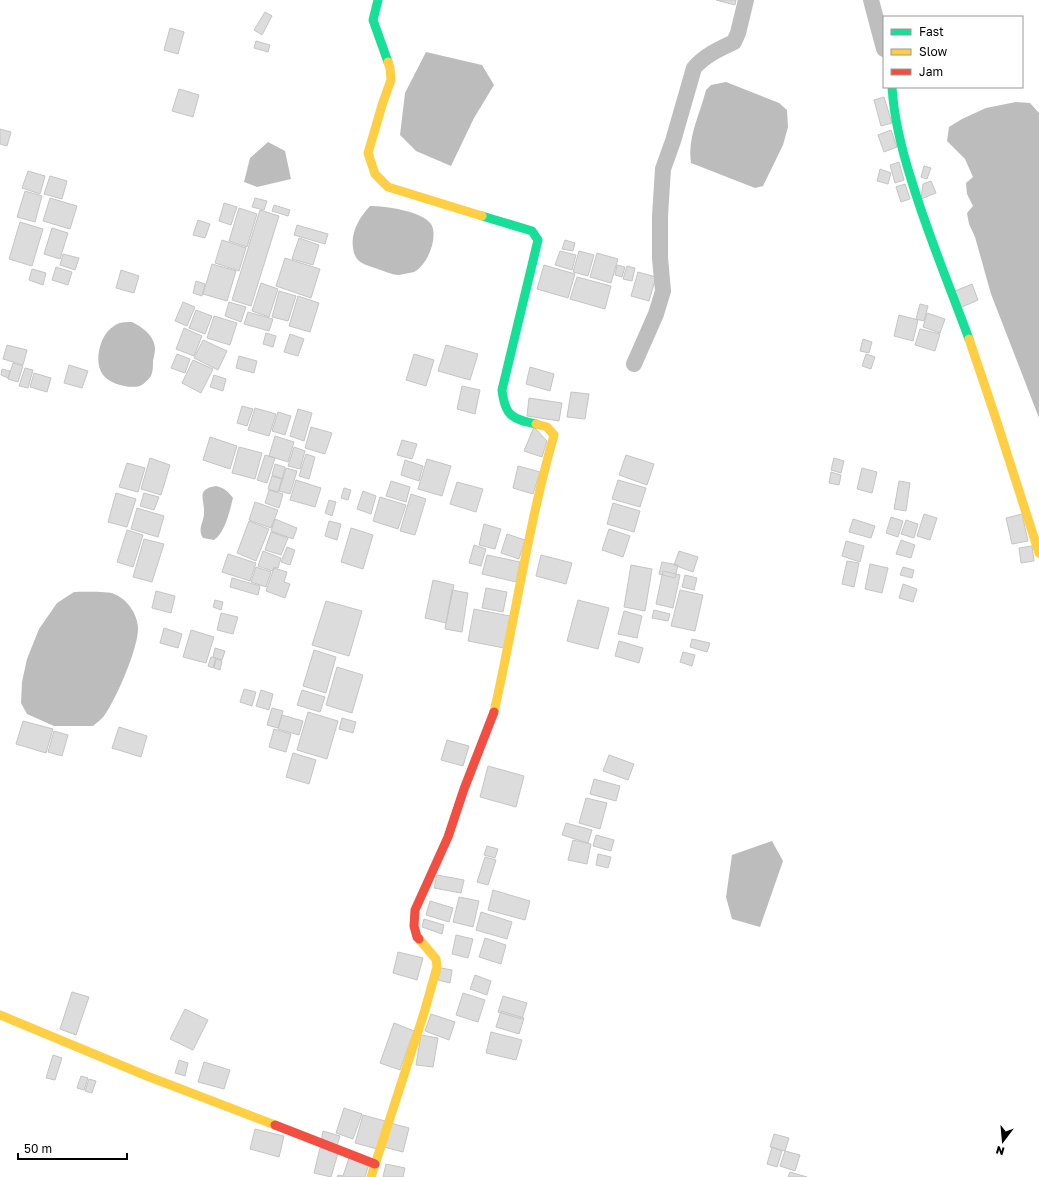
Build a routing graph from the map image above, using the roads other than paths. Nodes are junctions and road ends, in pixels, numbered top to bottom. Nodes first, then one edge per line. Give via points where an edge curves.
1 (378, 0) edge
2 (746, 0) edge
3 (871, 0) edge
4 (883, 45) edge
5 (892, 88) edge
6 (634, 364) dead end
7 (1039, 553) edge
8 (0, 1016) edge
9 (375, 1164) junction
10 (371, 1177) edge

1 - 9 main road via 373,20 390,68 391,80 368,153 374,174 388,187 532,231 538,240 502,390 502,402 515,418 547,427 554,435 527,547 494,714 448,837 415,910 414,926 417,937 436,959 437,967
2 - 6 street via 734,42 700,60 694,68 663,169 660,258 663,291
3 - 4 street
5 - 7 main road via 902,150 919,207 991,402
8 - 9 main road
9 - 10 main road

